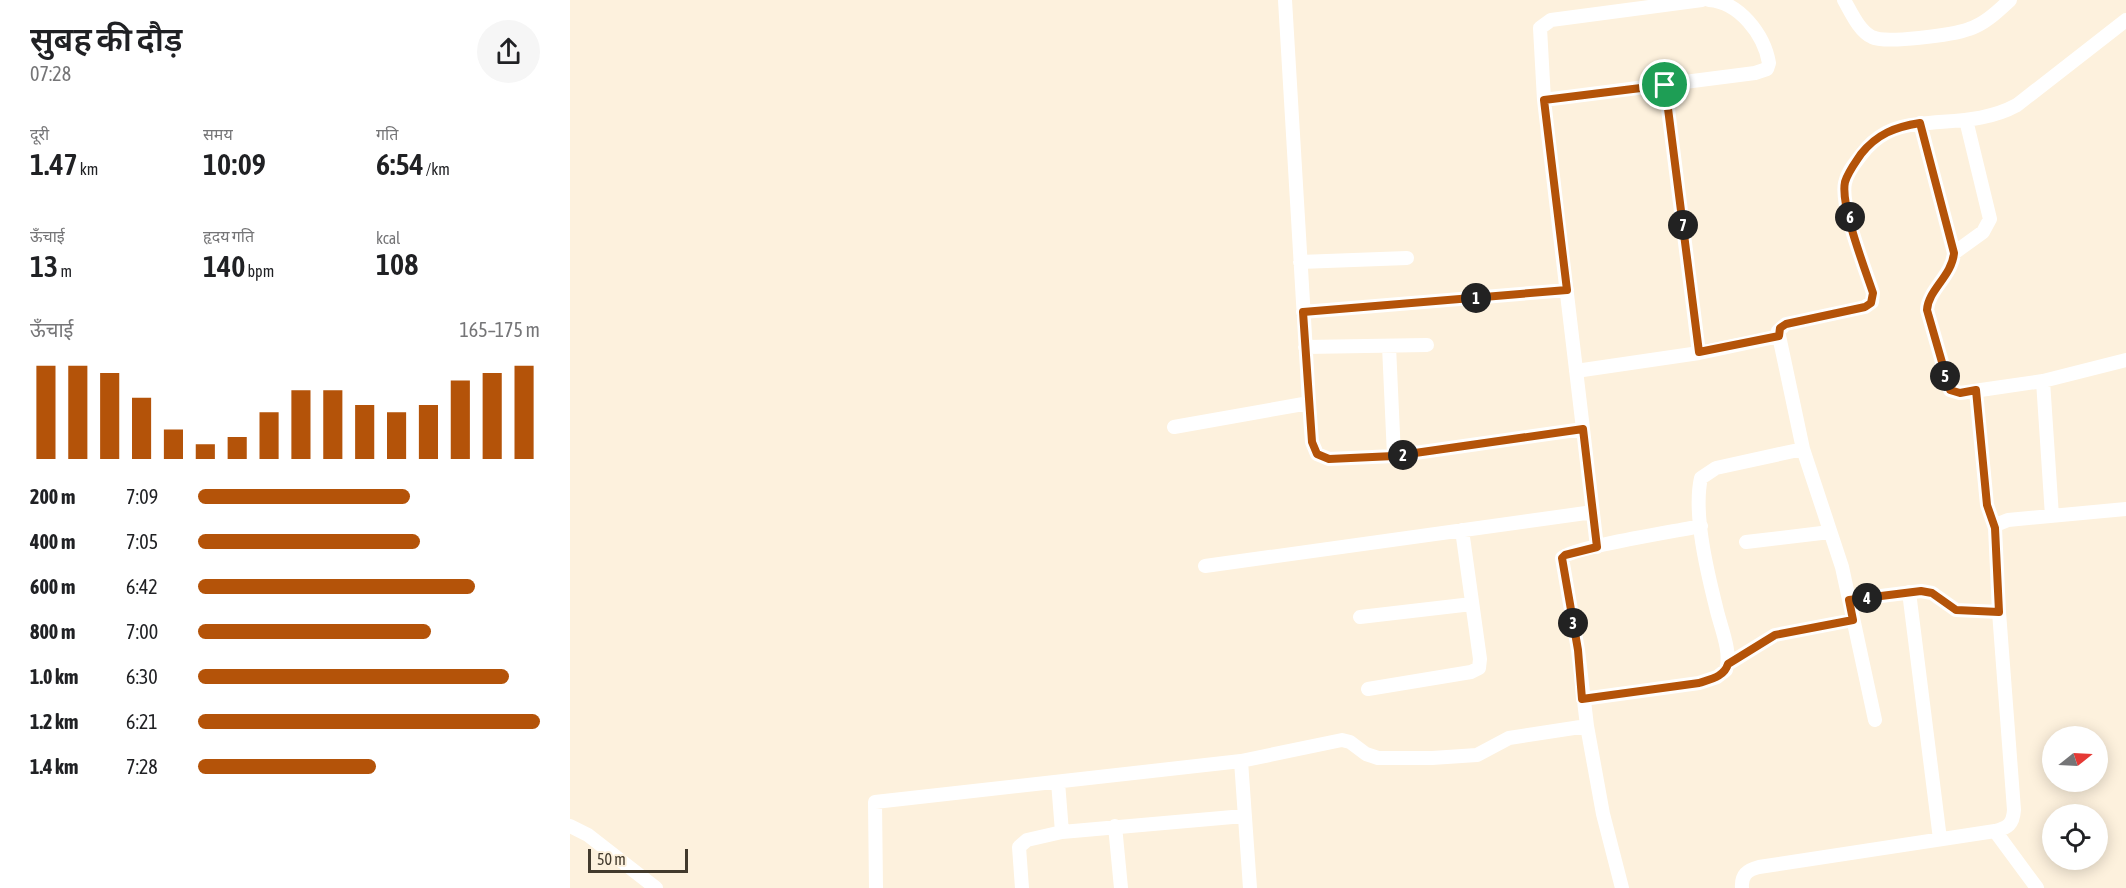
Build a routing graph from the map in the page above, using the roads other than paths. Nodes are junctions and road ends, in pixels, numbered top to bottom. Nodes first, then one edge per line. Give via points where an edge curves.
1 (1285, 0) edge
2 (1702, 0) edge
3 (1709, 0) edge
4 (1844, 0) edge
5 (2010, 0) edge
6 (2126, 20) edge
7 (1665, 85) junction
8 (1544, 100) junction
9 (1966, 120) junction
10 (1920, 123) junction
11 (1954, 253) junction
12 (1407, 258) dead end
13 (1300, 262) junction
14 (1567, 290) junction
15 (1303, 312) junction
16 (1779, 336) junction
17 (1427, 345) dead end
18 (1389, 346) junction
19 (1305, 347) junction
20 (1699, 352) junction
21 (2126, 360) edge
22 (1576, 371) junction
23 (2043, 381) junction
24 (1976, 390) junction
25 (1309, 403) junction
26 (1174, 427) dead end
27 (1583, 429) junction
28 (1803, 449) junction
29 (1394, 456) junction
30 (2126, 509) edge
31 (1593, 512) junction
32 (2052, 516) junction
33 (1701, 526) junction
34 (1995, 528) junction
35 (1462, 530) junction
36 (1830, 532) junction
37 (1746, 542) dead end
38 (1597, 547) junction
39 (1204, 566) dead end
40 (1909, 592) junction
41 (1849, 600) junction
42 (1472, 604) junction
43 (1999, 612) junction
44 (1360, 617) dead end
45 (1853, 620) junction
46 (1728, 664) junction
47 (1368, 689) dead end
48 (1582, 699) junction
49 (1875, 720) dead end
50 (1587, 726) junction
51 (1241, 761) junction
52 (1058, 782) junction
53 (1244, 816) junction
54 (570, 826) edge
55 (1115, 826) junction
56 (1995, 831) junction
57 (1062, 832) junction
58 (1940, 839) junction
59 (656, 888) edge
60 (876, 888) edge
61 (1022, 888) edge
62 (1121, 888) edge
63 (1250, 888) edge
64 (1622, 888) edge
65 (1742, 888) edge
66 (2037, 888) edge

1 - 13 street
2 - 8 street via 1545,22 1539,35
3 - 7 street via 1720,1 1742,15 1764,46 1769,67 1755,73
4 - 5 street via 1866,33 1876,39 1926,37 1970,29
6 - 9 street via 2017,105 1991,116
7 - 8 street
7 - 20 street
8 - 14 street
9 - 10 street
9 - 11 street via 1990,219 1983,232
10 - 11 street
10 - 16 street via 1892,129 1872,141 1845,184 1848,211 1873,293 1872,302 1865,307 1786,324 1780,328
11 - 24 street via 1951,268 1929,300 1927,310 1950,390
12 - 13 street
13 - 15 street
14 - 15 street
14 - 22 street
15 - 19 street
16 - 20 street
16 - 28 street
17 - 18 street
18 - 19 street
18 - 29 street
19 - 25 street
20 - 22 street
21 - 23 street
22 - 27 street
23 - 24 street
23 - 32 street
24 - 34 street via 1987,505
25 - 26 street
25 - 29 street via 1317,454 1350,460
27 - 29 street
27 - 31 street
28 - 33 street via 1705,473 1699,485
28 - 36 street
30 - 32 street
31 - 35 street
31 - 38 street
32 - 34 street via 2008,520
33 - 38 street
33 - 46 street
34 - 43 street
35 - 39 street
35 - 42 street
36 - 37 street
36 - 41 street
38 - 48 street via 1562,558
40 - 41 street
40 - 43 street via 1932,593 1956,610
40 - 58 street
41 - 45 street
42 - 44 street
42 - 47 street via 1480,659 1476,671
43 - 56 street via 2014,810 2012,823
45 - 46 street via 1775,635
45 - 49 street
46 - 48 street via 1722,674 1699,683
48 - 50 street
50 - 51 street via 1509,738 1477,755 1378,758 1342,740
50 - 64 street
51 - 52 street
51 - 53 street
52 - 57 street
52 - 60 street via 875,802
53 - 55 street
53 - 63 street
54 - 59 street via 588,835
55 - 57 street
55 - 62 street
56 - 58 street
56 - 66 street
57 - 61 street via 1021,844
58 - 65 street via 1759,867 1746,872

